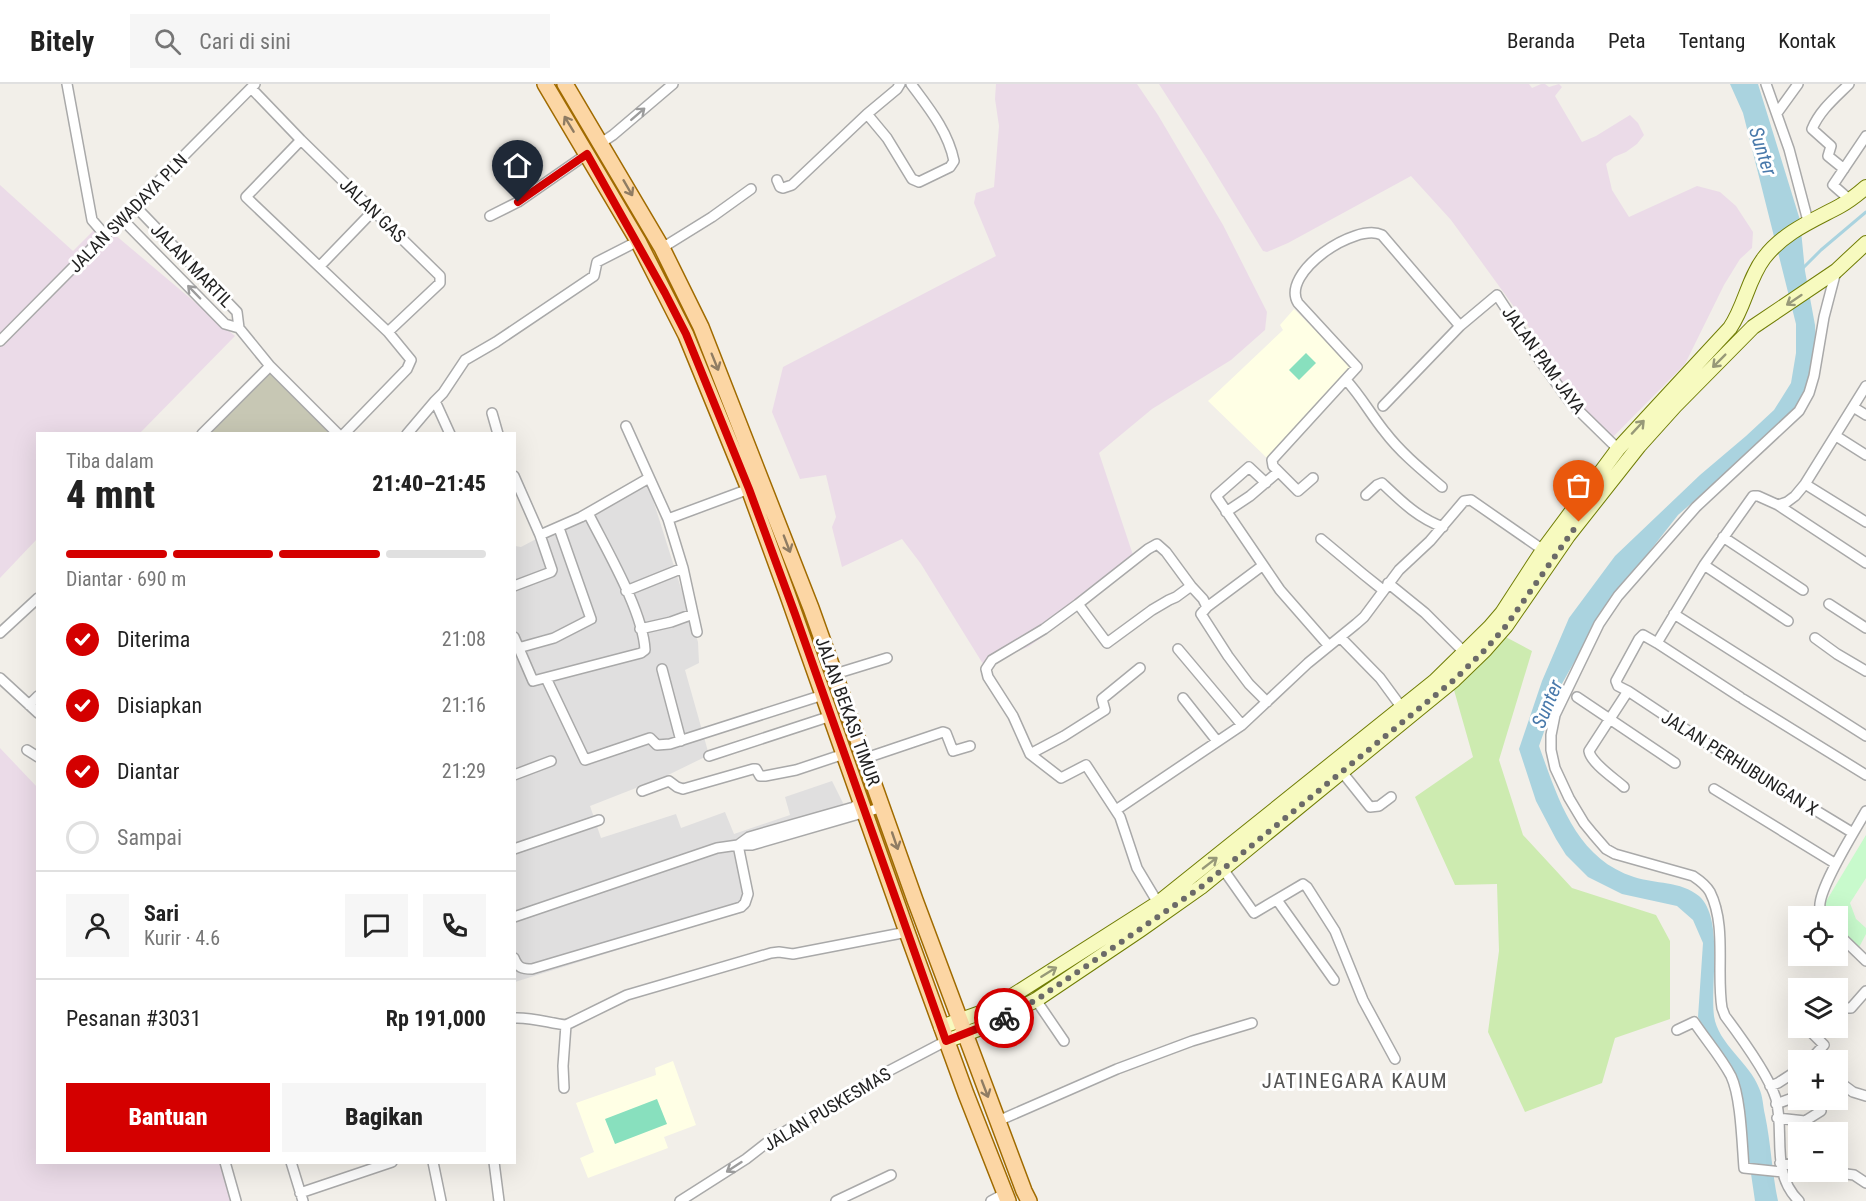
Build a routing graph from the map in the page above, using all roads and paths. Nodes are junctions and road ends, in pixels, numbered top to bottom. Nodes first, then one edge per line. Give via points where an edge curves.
1 (545, 84) edge
2 (565, 84) edge
3 (673, 84) edge
4 (900, 84) edge
5 (911, 84) edge
6 (1766, 84) edge
7 (1798, 84) edge
8 (1849, 84) edge
9 (68, 86) edge
10 (253, 86) edge
11 (1777, 112) junction
12 (867, 114) junction
13 (1866, 136) edge
14 (301, 140) junction
15 (601, 143) junction
16 (587, 154) junction
17 (1844, 169) junction
18 (777, 180) dead end
19 (1866, 187) edge
20 (751, 189) dead end
21 (1850, 200) junction
22 (135, 206) junction
23 (374, 210) junction
24 (490, 216) dead end
25 (122, 219) junction
26 (1806, 222) junction
27 (105, 235) junction
28 (638, 241) junction
29 (1866, 243) edge
30 (662, 248) junction
31 (320, 266) junction
32 (1831, 274) junction
33 (1739, 314) junction
34 (1758, 324) junction
35 (1460, 326) junction
36 (239, 328) junction
37 (388, 332) junction
38 (0, 341) edge
39 (270, 366) junction
40 (1346, 380) junction
41 (1866, 386) edge
42 (435, 402) junction
43 (1383, 406) dead end
44 (1853, 407) junction
45 (492, 412) dead end
46 (1866, 415) edge
47 (626, 426) dead end
48 (204, 432) edge
49 (337, 432) edge
50 (346, 432) edge
51 (409, 432) edge
52 (449, 432) edge
53 (497, 432) edge
54 (1836, 436) junction
55 (1618, 449) junction
56 (1866, 455) edge
57 (1275, 469) junction
58 (649, 478) junction
59 (1313, 478) dead end
60 (516, 481) edge
61 (1266, 483) junction
62 (1805, 484) junction
63 (1442, 487) dead end
64 (749, 489) junction
65 (1366, 495) dead end
66 (1778, 505) junction
67 (1226, 512) junction
68 (588, 513) junction
69 (668, 519) junction
70 (1866, 522) edge
71 (1443, 527) junction
72 (559, 528) junction
73 (540, 535) junction
74 (1723, 537) junction
75 (1321, 538) dead end
76 (1548, 554) junction
77 (1866, 563) edge
78 (1704, 565) junction
79 (1262, 566) junction
80 (682, 568) junction
81 (516, 585) edge
82 (1191, 586) junction
83 (1386, 586) junction
84 (1803, 590) dead end
85 (626, 591) junction
86 (35, 604) edge
87 (1078, 604) junction
88 (1829, 604) dead end
89 (1204, 610) junction
90 (1674, 614) junction
91 (693, 615) junction
92 (1788, 621) dead end
93 (1866, 628) edge
94 (640, 629) junction
95 (697, 632) dead end
96 (0, 633) edge
97 (1340, 637) junction
98 (1815, 638) dead end
99 (516, 643) edge
100 (1657, 643) junction
101 (1329, 646) junction
102 (518, 648) junction
103 (1178, 649) dead end
104 (1465, 653) junction
105 (887, 658) dead end
106 (1140, 668) dead end
107 (662, 669) dead end
108 (1866, 671) edge
109 (836, 674) junction
110 (0, 678) edge
111 (546, 678) junction
112 (1628, 692) junction
113 (823, 695) junction
114 (1577, 697) dead end
115 (36, 698) edge
116 (1183, 698) dead end
117 (1267, 702) junction
118 (29, 705) junction
119 (1402, 708) junction
120 (36, 711) edge
121 (831, 716) junction
122 (1610, 720) junction
123 (1242, 725) junction
124 (1866, 735) edge
125 (681, 741) junction
126 (1217, 741) junction
127 (970, 746) dead end
128 (27, 750) dead end
129 (844, 754) junction
130 (1030, 754) junction
131 (36, 756) edge
132 (709, 756) dead end
133 (866, 758) junction
134 (551, 761) dead end
135 (1675, 763) dead end
136 (1342, 772) junction
137 (516, 775) edge
138 (1866, 776) edge
139 (1624, 787) dead end
140 (1714, 789) dead end
141 (642, 791) dead end
142 (1391, 797) dead end
143 (863, 807) junction
144 (883, 807) junction
145 (1116, 810) junction
146 (1866, 812) edge
147 (599, 820) dead end
148 (1853, 833) junction
149 (738, 845) junction
150 (516, 848) edge
151 (1836, 864) junction
152 (1223, 869) junction
153 (1277, 900) junction
154 (1158, 903) junction
155 (1820, 906) edge
156 (516, 915) edge
157 (1137, 925) junction
158 (907, 932) junction
159 (1848, 944) edge
160 (1866, 961) edge
161 (516, 962) edge
162 (1334, 980) dead end
163 (1866, 991) edge
164 (1036, 1000) junction
165 (1848, 1008) edge
166 (516, 1018) edge
167 (1251, 1023) dead end
168 (566, 1025) junction
169 (962, 1027) junction
170 (1677, 1030) dead end
171 (944, 1034) junction
172 (1817, 1038) edge
173 (1064, 1041) dead end
174 (1820, 1050) edge
175 (1395, 1059) dead end
176 (1788, 1076) edge
177 (1770, 1086) junction
178 (564, 1088) dead end
179 (1848, 1088) edge
180 (1866, 1096) edge
181 (1788, 1100) edge
182 (1776, 1104) junction
183 (1821, 1111) dead end
184 (1777, 1118) junction
185 (998, 1121) junction
186 (226, 1164) edge
187 (292, 1164) edge
188 (387, 1164) edge
189 (433, 1164) edge
190 (494, 1164) edge
191 (1788, 1168) edge
192 (1780, 1169) junction
193 (1848, 1174) edge
194 (891, 1175) dead end
195 (1866, 1183) edge
196 (301, 1197) edge
197 (1001, 1199) edge
198 (236, 1201) edge
199 (441, 1201) edge
200 (499, 1201) edge
201 (680, 1201) edge
202 (836, 1201) edge
203 (1029, 1201) edge
204 (1799, 1201) edge

16 -> 1 main road, JALAN BEKASI TIMUR
2 - 15 main road, JALAN BEKASI TIMUR
15 -> 3 street
4 - 12 street
5 - 12 street via 948,140 954,160 950,167 916,182
6 - 11 street
7 - 11 street
8 - 17 street via 1817,117 1812,129 1831,146 1828,156
9 - 27 street via 92,220
10 - 14 street, JALAN GAS
10 - 22 street, JALAN SWADAYA PLN
11 - 26 street
12 - 18 street via 792,185 783,188
13 - 17 street
14 - 23 street, JALAN GAS
14 - 31 street via 246,197
15 -> 30 main road, JALAN BEKASI TIMUR
16 - 24 street via 518,202
16 - 28 main road, JALAN BEKASI TIMUR
17 - 21 street via 1833,185
19 - 21 street
20 - 30 street
21 - 26 street
22 - 25 street, JALAN SWADAYA PLN
22 - 36 street, JALAN MARTIL via 237,312
23 - 31 street
23 - 37 street, JALAN GAS via 441,279
25 - 27 street, JALAN SWADAYA PLN
36 -> 25 street, JALAN MARTIL via 225,324
26 - 33 street via 1763,259
27 - 38 street, JALAN SWADAYA PLN
28 - 42 street via 597,262 594,276 465,360
28 - 64 main road, JALAN BEKASI TIMUR via 686,334
29 - 32 street
30 -> 109 main road, JALAN BEKASI TIMUR via 709,347
31 - 37 street
32 -> 34 street
32 - 177 street via 1814,376 1799,411 1696,507 1618,596 1567,686 1551,735 1555,768 1569,798 1602,844 1626,858 1693,876 1709,891 1717,915 1722,1008
33 - 34 street
55 -> 33 street
34 -> 76 street via 1675,406
35 - 40 street via 1382,235 1372,233 1335,243 1306,270 1295,294 1298,303 1357,365
35 - 43 street
35 - 55 street, JALAN PAM JAYA via 1497,295 1570,402
36 - 39 street, JALAN MARTIL
37 - 50 street via 411,360 409,368
39 - 48 street
39 - 49 street, JALAN MARTIL
40 - 57 street via 1273,459
40 - 63 street via 1384,432
41 - 44 street
42 - 51 street
42 - 52 street
44 - 46 street
44 - 54 street
45 - 53 street
47 - 58 street
54 - 56 street
54 - 62 street
55 - 76 street
57 - 59 street via 1298,491
57 - 61 street
58 - 68 street
58 - 69 street
60 - 73 street
61 - 67 street
61 - 67 street via 1248,467 1216,495
62 - 66 street via 1795,496
62 - 70 street
64 - 69 street
64 - 113 main road, JALAN BEKASI TIMUR
65 - 71 street via 1382,483 1413,511
66 - 74 street via 1753,496
66 - 77 street
67 - 79 street
68 - 72 street
68 - 85 street
69 - 80 street
71 - 76 street via 1460,506 1471,500
71 - 83 street
72 - 73 street
72 - 102 street via 591,619 554,638
73 - 81 street via 552,572
74 - 78 street
74 - 84 street
75 - 83 street via 1363,574
76 - 104 street
76 - 136 street via 1518,610 1485,650
78 - 90 street
78 - 92 street
79 - 89 street
79 - 101 street
80 - 85 street
80 - 91 street
82 - 87 street via 1108,643
82 - 87 street via 1157,544
82 - 89 street via 1203,599
83 - 97 street via 1364,617
83 - 104 street via 1425,614
85 - 94 street
86 - 96 street
87 - 130 street via 992,660 986,669
88 - 93 street
89 - 117 street via 1228,656
90 - 100 street
90 - 124 street
91 - 94 street
91 - 95 street
94 - 111 street via 646,648 641,654
97 - 101 street
97 - 119 street via 1380,678
98 - 108 street
99 - 102 street
100 - 112 street via 1645,636 1639,639 1616,681
100 - 138 street
101 - 117 street
102 - 111 street via 533,681
103 - 123 street
104 - 119 street
105 - 109 street
106 - 130 street via 1102,699 1105,710
107 - 125 street
109 - 133 main road, JALAN BEKASI TIMUR
110 - 118 street
111 - 125 street via 585,760 649,738 659,745
112 - 122 street
112 - 148 street, JALAN PERHUBUNGAN X
113 - 121 main road, JALAN BEKASI TIMUR
113 - 125 street
114 - 122 street
115 - 118 street
116 - 126 street
117 - 123 street
118 - 120 street
154 -> 119 street
121 - 129 main road, JALAN BEKASI TIMUR
121 - 132 street
122 - 135 street
122 - 139 street via 1590,748 1590,756
123 - 126 street
126 - 145 street
127 - 133 street via 953,750 943,732
128 - 131 street
129 - 141 street via 765,777 753,769 681,790 669,781
129 - 143 main road, JALAN BEKASI TIMUR
130 - 145 street via 1061,778 1086,765
133 - 144 main road, JALAN BEKASI TIMUR
134 - 137 street
136 - 142 street via 1370,807
136 - 152 street
140 - 151 street
143 - 144 street
143 - 149 street via 752,846
143 - 158 main road, JALAN BEKASI TIMUR
144 -> 169 main road, JALAN BEKASI TIMUR
145 - 154 street via 1137,868
146 - 148 street
147 - 150 street
148 - 151 street
149 - 156 street
149 - 161 street via 748,894 741,907 532,969 523,969
151 - 155 street via 1822,893
152 - 153 street via 1253,912
152 - 157 street via 1201,887
153 - 162 street
153 - 175 street via 1302,884 1307,887 1335,932 1363,1000
154 - 157 street
157 - 164 street
169 -> 157 street
158 - 168 street via 793,954 760,955 627,995
158 - 171 main road, JALAN BEKASI TIMUR
159 - 160 street
163 - 165 street
164 - 169 street via 1008,1016
164 - 173 street
166 - 168 street
167 - 185 street via 1117,1069
168 - 178 street
169 - 171 street
169 -> 185 main road, JALAN BEKASI TIMUR
170 - 192 street via 1694,1022 1732,1078 1744,1168
171 - 197 main road, JALAN BEKASI TIMUR
171 -> 201 street, JALAN PUSKESMAS via 778,1134
172 - 174 street via 1824,1045
176 - 177 street
177 - 182 street
179 - 180 street
181 - 182 street
182 - 184 street
183 - 184 street via 1804,1121
184 - 192 street
185 - 203 main road, JALAN BEKASI TIMUR
186 - 198 street
187 - 196 street
188 - 196 street
189 - 199 street
190 - 200 street
191 - 192 street
192 - 204 street via 1790,1192
193 - 195 street
194 - 202 street

